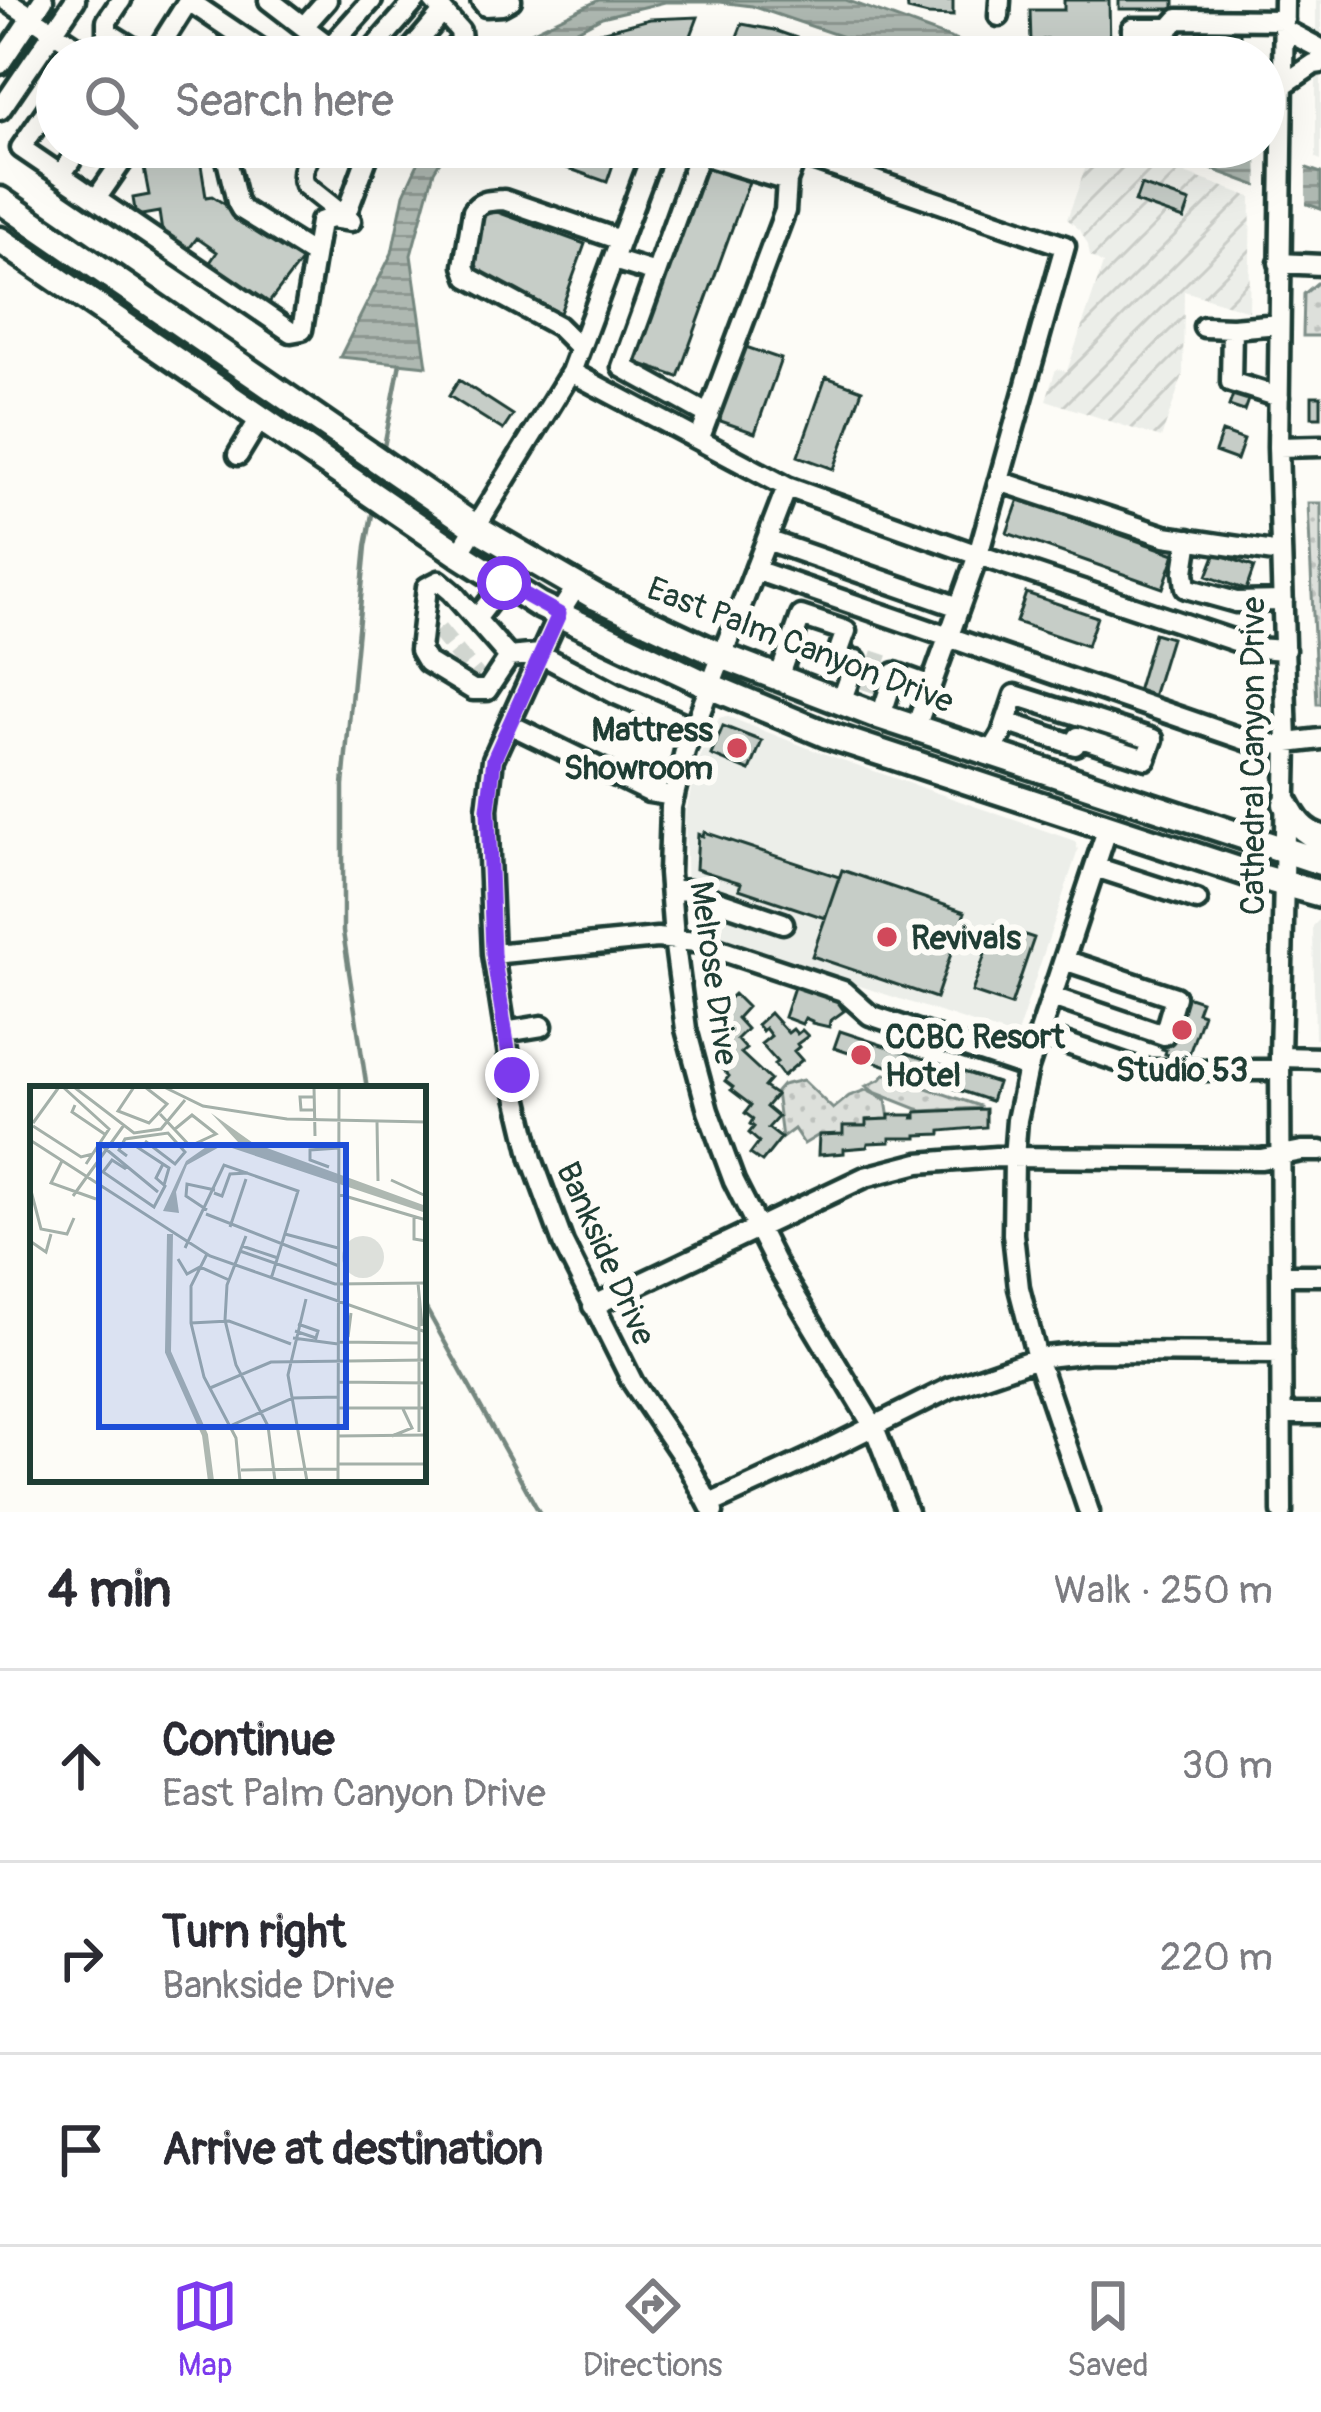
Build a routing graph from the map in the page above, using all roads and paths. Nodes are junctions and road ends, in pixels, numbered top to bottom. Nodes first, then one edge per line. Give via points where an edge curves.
1 (2, 0) edge
2 (44, 0) edge
3 (75, 0) edge
4 (121, 0) edge
5 (189, 0) edge
6 (269, 0) edge
7 (327, 0) edge
8 (373, 0) edge
9 (416, 0) edge
10 (481, 0) edge
11 (511, 0) edge
12 (438, 6) edge
13 (1284, 16) edge
14 (32, 17) junction
15 (304, 26) junction
16 (54, 32) junction
17 (51, 36) edge
18 (60, 36) edge
19 (114, 36) edge
20 (164, 36) edge
21 (241, 36) edge
22 (316, 36) edge
23 (347, 36) edge
24 (384, 36) edge
25 (419, 36) edge
26 (460, 36) edge
27 (1132, 36) edge
28 (1321, 49) edge
29 (36, 58) edge
30 (1321, 63) edge
31 (0, 64) edge
32 (1285, 84) edge
33 (0, 110) edge
34 (36, 126) edge
35 (36, 158) edge
36 (51, 168) edge
37 (66, 168) edge
38 (117, 168) edge
39 (229, 168) edge
40 (304, 168) edge
41 (364, 168) edge
42 (647, 168) edge
43 (694, 168) edge
44 (745, 168) edge
45 (792, 168) edge
46 (838, 168) edge
47 (1282, 168) edge
48 (61, 175) junction
49 (787, 181) junction
50 (96, 199) junction
51 (0, 200) edge
52 (346, 217) junction
53 (0, 240) edge
54 (620, 240) junction
55 (313, 254) junction
56 (613, 260) junction
57 (1279, 263) junction
58 (1321, 265) edge
59 (656, 273) junction
60 (1279, 324) junction
61 (1204, 327) dead end
62 (1232, 328) junction
63 (580, 349) junction
64 (571, 373) junction
65 (1279, 398) junction
66 (709, 415) junction
67 (262, 417) junction
68 (699, 440) junction
69 (1321, 446) edge
70 (1278, 447) junction
71 (238, 455) dead end
72 (999, 481) junction
73 (787, 487) junction
74 (476, 527) junction
75 (1189, 539) junction
76 (766, 540) junction
77 (1281, 553) junction
78 (459, 554) junction
79 (978, 555) junction
80 (755, 570) junction
81 (504, 583) junction
82 (577, 586) junction
83 (811, 590) junction
84 (1195, 590) junction
85 (1283, 601) junction
86 (959, 607) junction
87 (424, 613) junction
88 (559, 614) junction
89 (801, 616) junction
90 (476, 619) junction
91 (1184, 624) junction
92 (438, 630) tunnel mouth
93 (948, 638) junction
94 (1285, 650) junction
95 (540, 654) junction
96 (722, 656) junction
97 (509, 657) junction
98 (836, 659) dead end
99 (875, 671) junction
100 (779, 678) junction
101 (710, 686) junction
102 (931, 686) junction
103 (841, 702) junction
104 (881, 716) junction
105 (1084, 717) junction
106 (1006, 722) junction
107 (509, 724) junction
108 (916, 727) junction
109 (694, 728) junction
110 (1321, 740) edge
111 (1076, 741) junction
112 (1287, 742) junction
113 (992, 752) junction
114 (901, 759) junction
115 (1065, 776) junction
116 (674, 796) junction
117 (1286, 803) junction
118 (1108, 826) junction
119 (1321, 838) edge
120 (1285, 850) junction
121 (1321, 862) edge
122 (1095, 867) junction
123 (1283, 884) junction
124 (670, 889) junction
125 (1321, 894) edge
126 (1197, 900) dead end
127 (783, 923) dead end
128 (674, 938) junction
129 (493, 954) junction
130 (1064, 960) junction
131 (1052, 997) junction
132 (542, 1026) dead end
133 (505, 1033) junction
134 (1040, 1034) junction
135 (1321, 1058) edge
136 (1280, 1064) junction
137 (1028, 1068) junction
138 (1321, 1151) edge
139 (1282, 1155) junction
140 (1014, 1158) junction
141 (756, 1228) junction
142 (1283, 1275) junction
143 (1321, 1275) edge
144 (593, 1306) junction
145 (1282, 1352) junction
146 (1037, 1358) junction
147 (1282, 1414) junction
148 (1321, 1414) edge
149 (874, 1427) junction
150 (712, 1508) edge
151 (907, 1512) edge
152 (1088, 1512) edge
153 (1282, 1512) edge

1 - 14 street
2 - 14 street
3 - 16 street
4 - 19 street via 106,21
5 - 20 street
5 - 21 street
6 - 15 street
7 - 15 street
8 - 23 street
9 - 24 street
10 - 11 street via 492,7
12 - 25 street
12 - 26 street
13 - 27 street via 1178,20 1170,28 1132,28
13 - 28 street
14 - 16 street
14 - 31 street
15 - 22 street
16 - 17 street
16 - 18 street
29 - 33 street
30 - 32 street
34 - 35 street via 21,148
36 - 48 street
37 - 48 street
38 - 50 street
39 - 55 street via 241,208
40 - 52 street via 305,185
41 - 52 street
42 - 54 street
43 - 59 street
44 - 49 street
45 - 49 street
46 - 72 street via 1065,246
47 - 57 street, Cathedral Canyon Drive
48 - 50 street
49 - 66 street via 785,211
50 - 55 street via 291,332 302,330
51 - 74 main road, East Palm Canyon Drive
52 - 55 street via 351,221 320,223
53 - 67 main road, East Palm Canyon Drive
54 - 56 street
54 - 63 street via 504,200 473,211 468,277 559,326
56 - 59 street
56 - 63 street
57 - 58 street
57 - 60 street, Cathedral Canyon Drive
59 - 66 street via 622,367
60 - 62 street
60 - 65 street, Cathedral Canyon Drive
61 - 62 street
62 - 65 street via 1231,382
63 - 64 street
64 - 68 street
64 - 74 street
65 - 70 street, Cathedral Canyon Drive
66 - 68 street
67 - 71 street
67 - 78 main road, East Palm Canyon Drive
68 - 73 street
69 - 70 street
70 - 77 street, Cathedral Canyon Drive
72 - 75 street
72 - 79 street
73 - 76 street, Melrose Drive
73 - 79 street
74 - 78 street
74 - 82 main road, East Palm Canyon Drive
75 - 77 street
75 - 84 street via 1184,583
76 - 80 street, Melrose Drive
76 - 86 street
77 - 85 street, Cathedral Canyon Drive
78 - 81 main road, East Palm Canyon Drive
79 - 86 street
79 - 91 street
80 - 83 street
80 - 96 street, Melrose Drive
81 - 88 main road, East Palm Canyon Drive
81 - 90 street
82 - 88 street, Bankside Drive
82 - 96 main road, East Palm Canyon Drive
83 - 89 street
83 - 93 street
84 - 85 street via 1236,602
84 - 91 street
85 - 94 street, Cathedral Canyon Drive
86 - 93 street
87 - 90 street via 427,587 439,581
87 - 92 street
87 - 97 street via 420,650 427,662 473,691
88 - 95 street, Bankside Drive
88 - 101 main road, East Palm Canyon Drive
89 - 98 street via 846,631
89 - 100 street
90 - 97 street
91 - 94 street
93 - 102 street
93 - 112 street via 1263,746
94 - 112 street, Cathedral Canyon Drive
95 - 97 street
95 - 107 street, Bankside Drive
95 - 109 street
96 - 100 main road, East Palm Canyon Drive
96 - 101 street, Melrose Drive
99 - 102 street
99 - 103 street via 856,660
99 - 104 street
100 - 103 main road, East Palm Canyon Drive
101 - 109 street, Melrose Drive
101 - 114 main road, East Palm Canyon Drive
102 - 108 street
103 - 104 main road, East Palm Canyon Drive
104 - 108 main road, East Palm Canyon Drive
105 - 106 street via 1015,695
105 - 111 street
105 - 111 street via 1153,739 1146,760
106 - 111 street
106 - 113 street
107 - 116 street
107 - 129 street, Bankside Drive via 494,759 488,809
108 - 113 main road, East Palm Canyon Drive
109 - 116 street, Melrose Drive
110 - 112 street
111 - 115 street
112 - 117 street, Cathedral Canyon Drive
113 - 114 main road via 956,756 911,745
113 - 115 main road, East Palm Canyon Drive
114 - 118 main road, East Palm Canyon Drive
115 - 120 main road, East Palm Canyon Drive
116 - 124 street, Melrose Drive
117 - 119 main road via 1306,832
117 - 120 street, Cathedral Canyon Drive
118 - 122 street
118 - 123 main road, East Palm Canyon Drive
120 - 121 main road, East Palm Canyon Drive
120 - 123 street, Cathedral Canyon Drive
122 - 126 street
122 - 130 street
123 - 125 main road, East Palm Canyon Drive
123 - 136 street, Cathedral Canyon Drive
124 - 127 street
124 - 128 street, Melrose Drive
128 - 129 street
128 - 137 street via 843,991 870,1015
128 - 141 street, Melrose Drive via 708,1111
129 - 133 street, Bankside Drive
130 - 131 street
130 - 131 street via 1175,997 1164,1035
131 - 134 street
132 - 133 street
133 - 144 street, Bankside Drive via 532,1159
134 - 136 street via 1143,1070
134 - 137 street
135 - 136 street
136 - 139 street, Cathedral Canyon Drive
137 - 140 street
138 - 139 street
139 - 140 street
139 - 142 street, Cathedral Canyon Drive
140 - 141 street via 919,1163 865,1177
140 - 146 street via 1019,1288
141 - 144 street
141 - 149 street, Melrose Drive
142 - 143 street
142 - 145 street, Cathedral Canyon Drive
144 - 150 street, Bankside Drive
145 - 146 street
145 - 147 street, Cathedral Canyon Drive
146 - 149 street via 950,1388
146 - 152 street
147 - 148 street
147 - 153 street, Cathedral Canyon Drive
149 - 150 street
149 - 151 street, Melrose Drive

